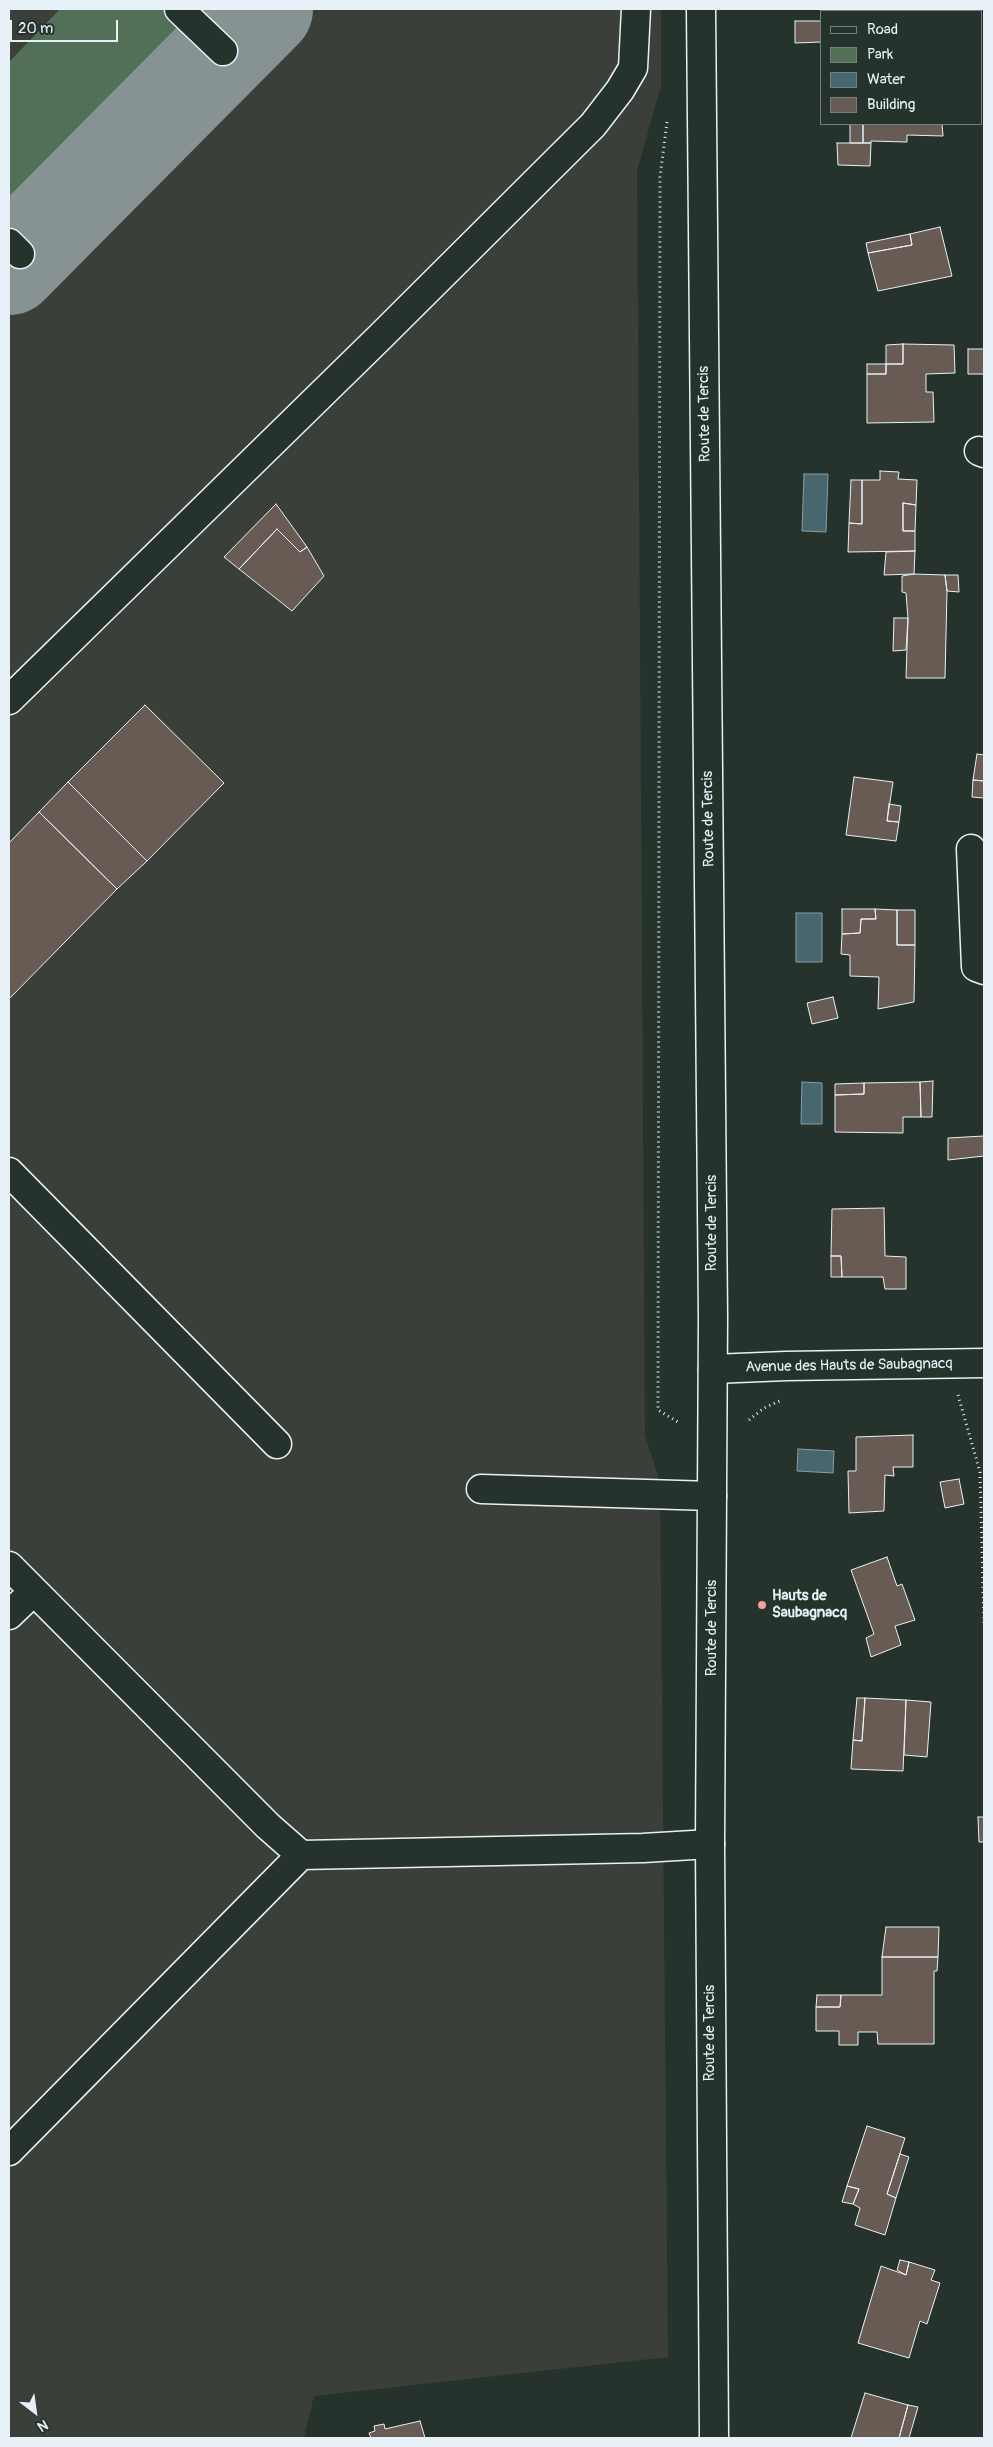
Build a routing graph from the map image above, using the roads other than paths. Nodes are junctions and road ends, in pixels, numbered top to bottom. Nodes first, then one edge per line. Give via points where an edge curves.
1 (179, 9) edge
2 (636, 9) edge
3 (701, 9) edge
4 (223, 51) dead end
5 (9, 700) edge
6 (971, 849) dead end
7 (984, 970) edge
8 (9, 1172) edge
9 (984, 1364) edge
10 (713, 1369) junction
11 (277, 1444) dead end
12 (481, 1489) dead end
13 (712, 1496) junction
14 (9, 1566) edge
15 (34, 1590) junction
16 (9, 1616) edge
17 (710, 1844) junction
18 (301, 1855) junction
19 (9, 2151) edge
20 (714, 2438) edge

1 - 4 main road
2 - 5 main road via 633,68 593,125
3 - 10 main road, Route de Tercis
6 - 7 main road via 976,968
8 - 11 main road
9 - 10 main road, Avenue des Hauts de Saubagnacq
10 - 13 main road, Route de Tercis
12 - 13 main road
13 - 17 main road, Route de Tercis
14 - 15 main road
15 - 16 main road
15 - 18 main road via 268,1826
17 - 18 main road
17 - 20 main road, Route de Tercis
18 - 19 main road

